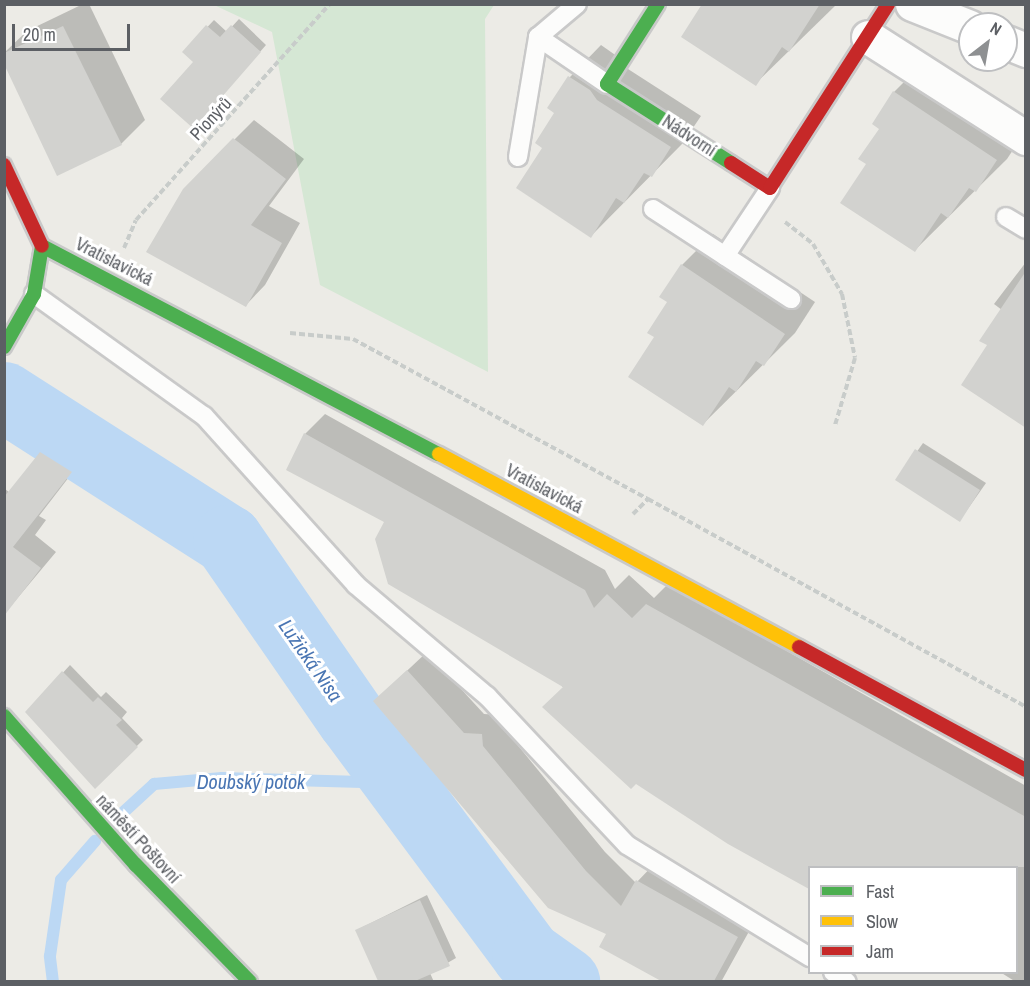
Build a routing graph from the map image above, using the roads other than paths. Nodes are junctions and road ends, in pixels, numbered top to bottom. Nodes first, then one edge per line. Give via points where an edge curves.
1 (577, 4) edge
2 (658, 4) edge
3 (888, 4) edge
4 (912, 4) edge
5 (958, 22) edge
6 (538, 37) junction
7 (867, 37) junction
8 (607, 84) junction
9 (1026, 138) edge
10 (518, 157) dead end
11 (4, 165) edge
12 (765, 196) junction
13 (653, 209) dead end
14 (1006, 217) dead end
15 (1026, 229) edge
16 (42, 246) junction
17 (725, 256) junction
18 (34, 294) junction
19 (791, 299) dead end
20 (4, 347) edge
21 (4, 716) edge
22 (1026, 770) edge
23 (808, 956) edge
24 (250, 981) edge

1 - 6 lane
2 - 8 street
3 - 7 street
4 - 5 street
6 - 8 lane, Nádvorní
6 - 10 lane
7 - 9 street
7 - 12 street
8 - 12 street, Nádvorní
11 - 16 street
12 - 17 lane
13 - 17 lane
14 - 15 lane
16 - 18 street
16 - 22 street, Vratislavická via 606,542
17 - 19 lane
18 - 20 street
18 - 23 lane via 204,416 356,585 487,696 627,845
21 - 24 street, náměstí Poštovní via 136,865

